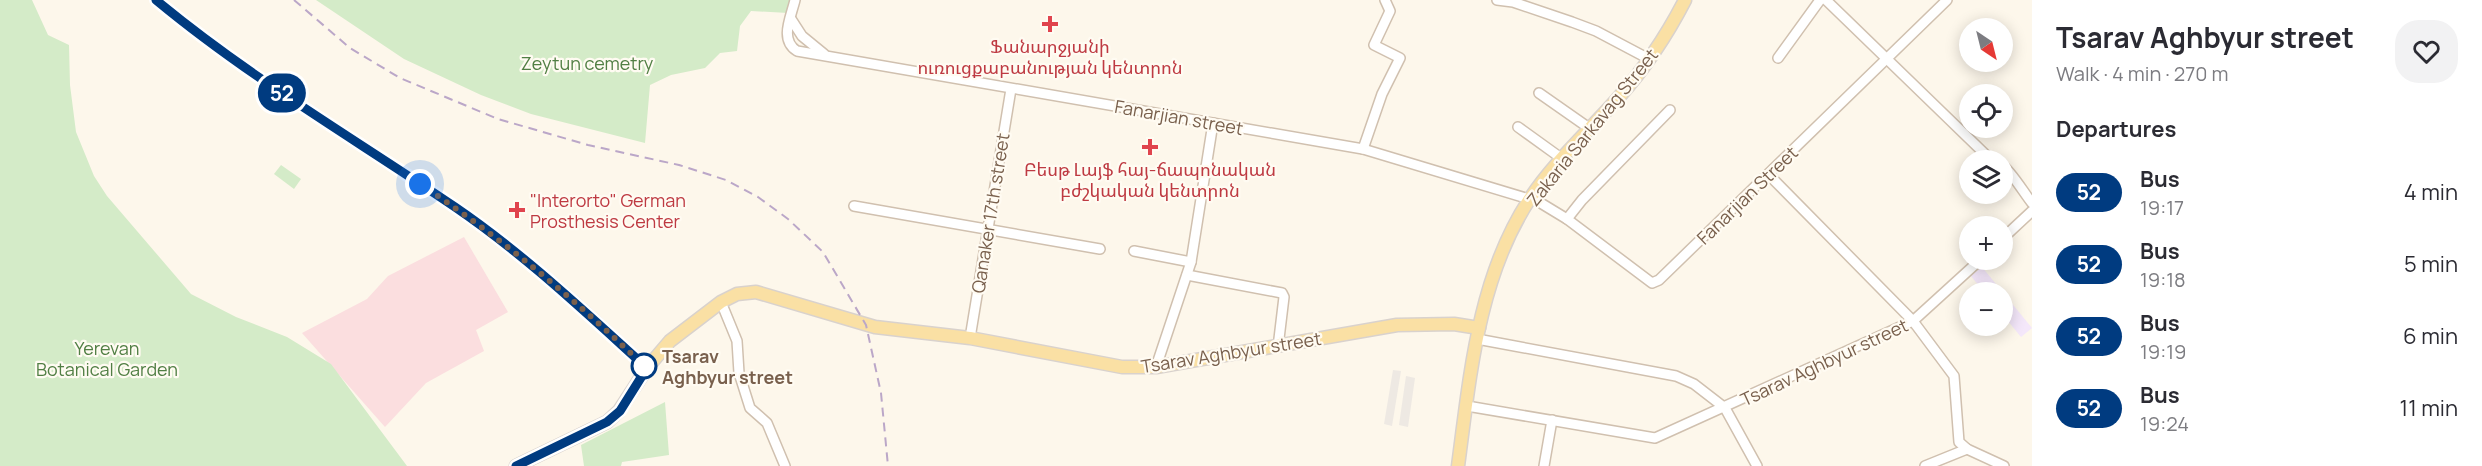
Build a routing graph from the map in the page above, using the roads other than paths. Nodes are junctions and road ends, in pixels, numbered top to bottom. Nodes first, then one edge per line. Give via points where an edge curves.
1 (156, 0) edge
2 (795, 0) edge
3 (1385, 0) edge
4 (1497, 0) edge
5 (1685, 0) edge
6 (1820, 0) edge
7 (1826, 0) edge
8 (1947, 0) edge
9 (791, 19) junction
10 (824, 54) junction
11 (1887, 57) junction
12 (1778, 58) dead end
13 (1649, 59) junction
14 (1011, 89) junction
15 (1539, 93) dead end
16 (1670, 110) dead end
17 (1213, 123) junction
18 (1518, 127) dead end
19 (1589, 128) junction
20 (1363, 150) junction
21 (1982, 150) edge
22 (1562, 158) junction
23 (1769, 175) junction
24 (2013, 180) edge
25 (1530, 199) junction
26 (2032, 203) edge
27 (854, 206) dead end
28 (2032, 211) edge
29 (1567, 219) junction
30 (2013, 229) edge
31 (988, 230) junction
32 (1100, 249) dead end
33 (1134, 251) dead end
34 (1191, 262) junction
35 (1969, 270) edge
36 (1187, 275) junction
37 (721, 302) junction
38 (1913, 321) junction
39 (1478, 334) junction
40 (970, 338) junction
41 (1278, 347) junction
42 (647, 368) junction
43 (1156, 368) junction
44 (1467, 406) junction
45 (1725, 408) junction
46 (1552, 420) junction
47 (1967, 449) junction
48 (516, 466) edge
49 (785, 466) edge
50 (1458, 466) edge
51 (1544, 466) edge
52 (1757, 466) edge
53 (1925, 466) edge
54 (2004, 466) edge

1 - 42 street via 238,63 457,208 508,247
2 - 9 street, Fanarjian street
3 - 20 street via 1390,10 1374,45 1400,58 1382,94
4 - 13 street via 1596,31
5 - 13 main road, Zakaria Sarkavag Street
6 - 12 street
7 - 11 street
8 - 11 street, Fanarjian Street
9 - 10 street, Fanarjian street via 802,36
9 - 10 street, Fanarjian street via 786,38 790,46 797,51
10 - 14 street, Fanarjian street
11 - 21 street
11 - 23 street, Fanarjian Street
13 - 19 main road, Zakaria Sarkavag Street
14 - 17 street, Fanarjian street
14 - 31 street, Qanaker 17th street
15 - 19 street
16 - 29 street
17 - 20 street, Fanarjian street
17 - 34 street
18 - 22 street
19 - 22 main road, Zakaria Sarkavag Street
20 - 25 street, Fanarjian street
22 - 25 main road, Zakaria Sarkavag Street
23 - 29 street, Fanarjian Street via 1652,283
23 - 38 street
24 - 26 street
25 - 29 street, Fanarjian Street
25 - 39 main road, Zakaria Sarkavag Street via 1492,280
27 - 31 street
28 - 30 street
31 - 32 street
31 - 40 street, Qanaker 17th street
33 - 34 street
34 - 36 street
35 - 38 street, Tsarav Aghbyur street
36 - 41 street via 1284,295
36 - 43 street
37 - 40 main road, Tsarav Aghbyur street via 736,294 756,292 866,325
37 - 42 main road, Tsarav Aghbyur street via 670,341
37 - 49 street via 734,328 739,373 750,408 767,423
38 - 45 street, Tsarav Aghbyur street
38 - 47 street via 1955,380 1958,439
39 - 41 main road, Tsarav Aghbyur street via 1454,324 1397,325
39 - 44 main road, Zakaria Sarkavag Street
39 - 45 street, Tsarav Aghbyur street via 1676,376 1694,384
40 - 43 main road, Tsarav Aghbyur street via 1122,368
41 - 43 main road, Tsarav Aghbyur street
42 - 48 main road, Tsarav Aghbyur street via 620,411 607,422
44 - 46 street
44 - 50 main road, Zakaria Sarkavag Street
45 - 46 street via 1655,438
45 - 52 street
46 - 51 street
47 - 53 street
47 - 54 street

